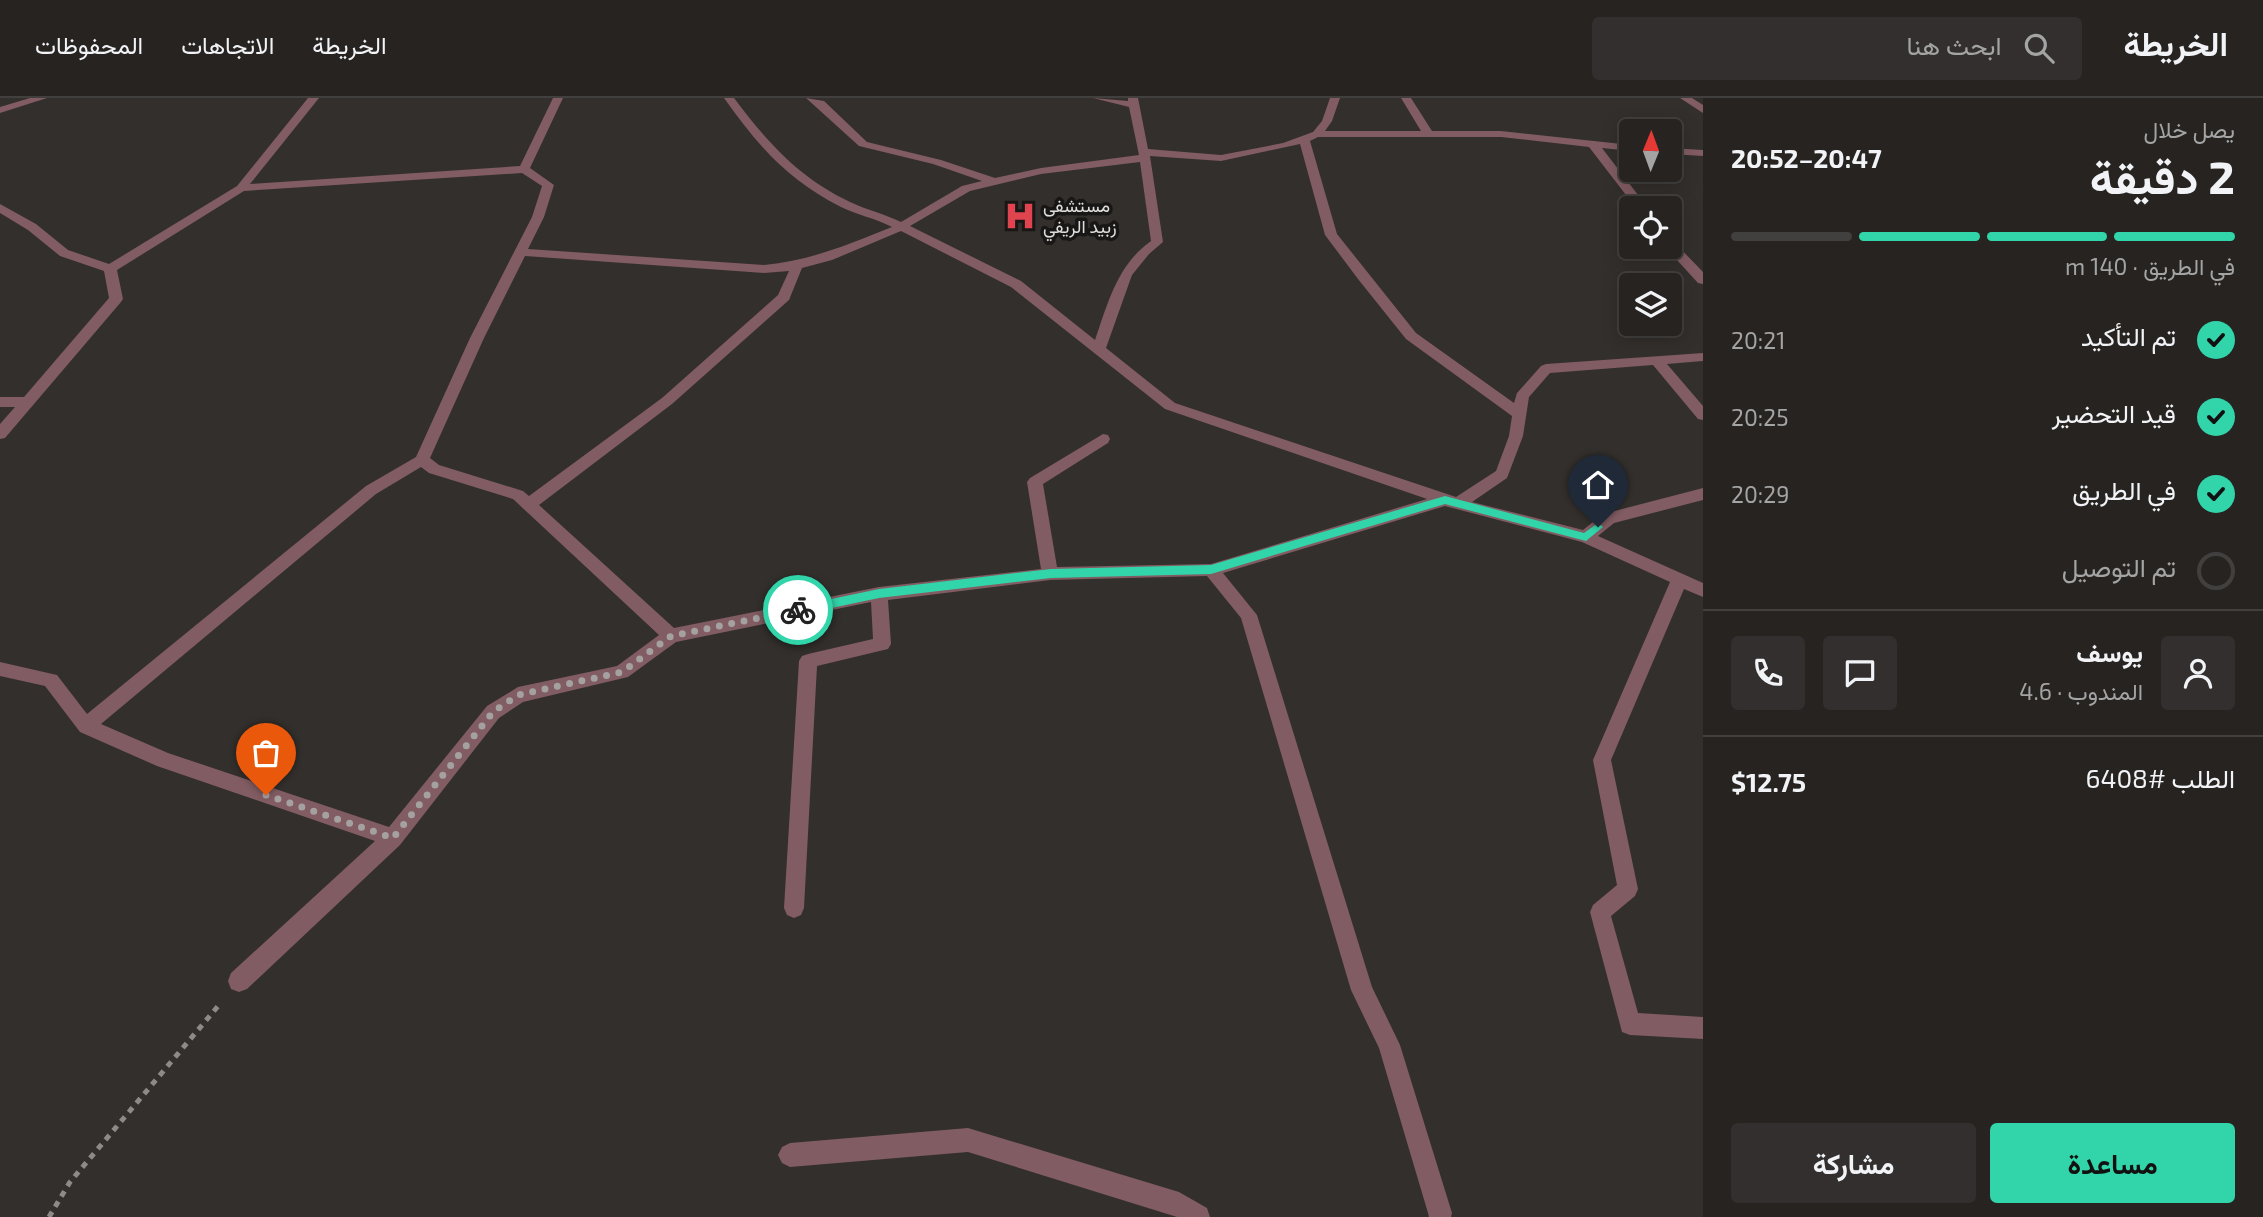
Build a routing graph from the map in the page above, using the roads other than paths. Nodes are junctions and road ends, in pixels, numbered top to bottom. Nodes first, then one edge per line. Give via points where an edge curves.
1 (43, 98) edge
2 (314, 98) edge
3 (558, 98) edge
4 (729, 98) edge
5 (811, 98) edge
6 (1098, 98) edge
7 (1335, 98) edge
8 (1406, 98) edge
9 (1685, 98) edge
10 (1134, 102) edge
11 (0, 110) edge
12 (1703, 110) edge
13 (1428, 133) junction
14 (1311, 137) junction
15 (1592, 144) junction
16 (1619, 147) edge
17 (1682, 152) edge
18 (1703, 153) edge
19 (1144, 155) junction
20 (524, 169) junction
21 (993, 181) junction
22 (241, 188) junction
23 (1633, 196) edge
24 (0, 208) edge
25 (901, 227) junction
26 (520, 252) junction
27 (1682, 258) edge
28 (797, 266) junction
29 (110, 269) junction
30 (1703, 280) edge
31 (1099, 349) junction
32 (1703, 357) edge
33 (1656, 360) junction
34 (0, 402) edge
35 (28, 402) junction
36 (1519, 414) junction
37 (1703, 415) edge
38 (0, 434) edge
39 (1103, 439) dead end
40 (422, 460) junction
41 (1703, 494) edge
42 (1451, 502) junction
43 (528, 505) junction
44 (1586, 537) junction
45 (1211, 570) junction
46 (1051, 573) junction
47 (1680, 578) junction
48 (1703, 590) edge
49 (879, 594) junction
50 (671, 636) junction
51 (0, 669) edge
52 (86, 726) junction
53 (393, 838) junction
54 (794, 908) dead end
55 (239, 981) road end
56 (1703, 1028) edge
57 (790, 1155) dead end
58 (1440, 1213) dead end
59 (1198, 1217) edge

1 - 11 street
2 - 22 street
3 - 20 street
4 - 25 street via 764,145 788,168 846,205
5 - 21 street via 863,144
6 - 10 street
7 - 14 street via 1327,121
8 - 13 street
9 - 12 street
10 - 19 street
13 - 14 street
13 - 15 street via 1501,134
14 - 19 street via 1221,158
14 - 36 street via 1331,235 1411,336
15 - 16 street
15 - 23 street
17 - 18 street
19 - 21 street
19 - 31 street via 1157,242 1127,269
20 - 22 street
20 - 26 street via 548,185
21 - 25 street via 966,188
22 - 29 street
24 - 29 street via 64,253
25 - 28 street
25 - 31 street via 1016,284
26 - 28 street via 764,269
26 - 40 street
27 - 30 street
28 - 43 street via 784,297 667,401
29 - 35 street via 116,299
31 - 42 street via 1170,406
32 - 33 street
33 - 36 street via 1546,369 1522,396
33 - 37 street
34 - 35 street
35 - 38 street
36 - 42 street via 1502,474
39 - 46 street via 1035,482
40 - 43 street via 434,469 518,495
40 - 52 street via 371,490
41 - 44 street via 1609,517
42 - 44 street
42 - 45 street
43 - 50 street
44 - 47 street
45 - 46 street
45 - 58 street via 1250,615 1362,990 1389,1045
46 - 49 street
47 - 48 street
47 - 56 street via 1602,760 1628,889 1600,912 1630,1024
49 - 50 street
49 - 54 street via 882,644 808,661
50 - 53 street via 622,672 518,695 493,712
51 - 52 street via 51,680
52 - 53 street via 164,760
53 - 55 street
57 - 59 street via 968,1140 1179,1204

